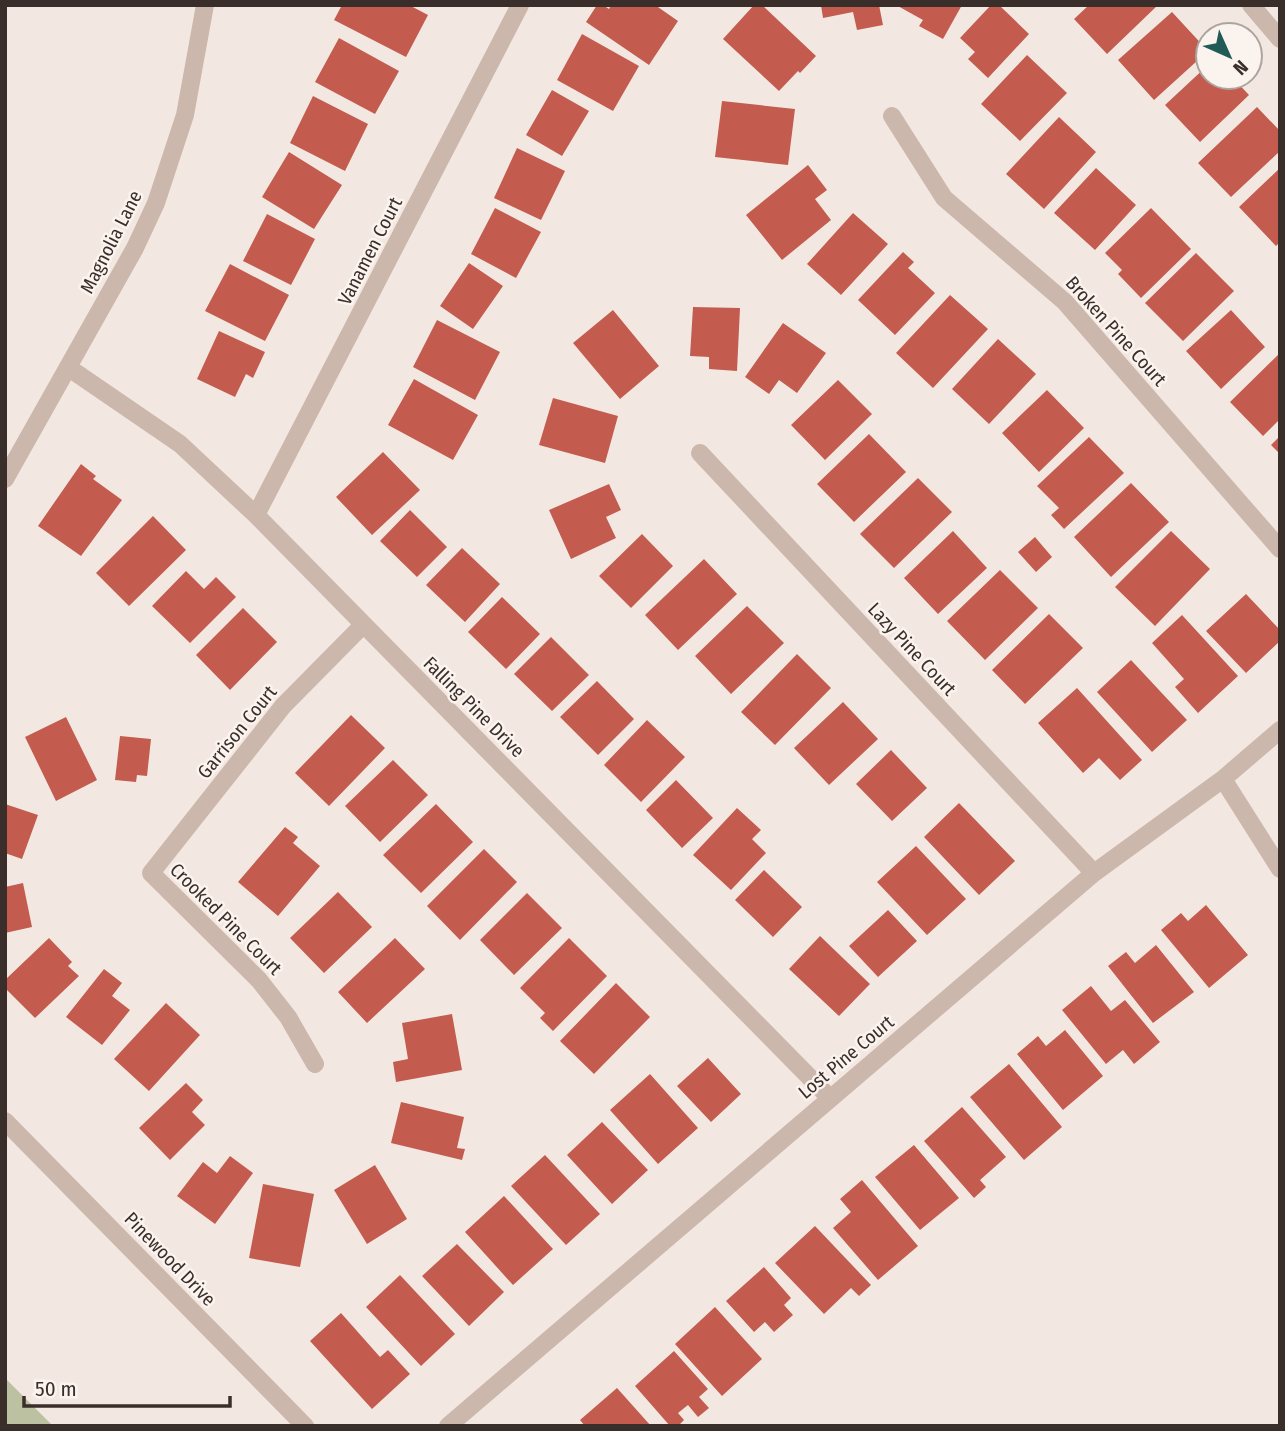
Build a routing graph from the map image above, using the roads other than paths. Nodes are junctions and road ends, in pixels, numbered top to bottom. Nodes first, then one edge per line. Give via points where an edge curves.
1 (205, 5) edge
2 (520, 5) edge
3 (1251, 5) edge
4 (1280, 39) edge
5 (892, 116) dead end
6 (69, 368) junction
7 (700, 453) dead end
8 (5, 479) edge
9 (256, 514) junction
10 (1280, 549) edge
11 (363, 625) junction
12 (1280, 730) edge
13 (1223, 779) junction
14 (1280, 869) edge
15 (151, 873) joint
16 (1094, 873) junction
17 (316, 1064) dead end
18 (830, 1098) junction
19 (5, 1121) edge
20 (304, 1426) edge
21 (448, 1426) edge

1 - 6 street, Magnolia Lane via 185,115 170,164 135,248
2 - 9 street, Vanamen Court
3 - 4 street
5 - 10 street, Broken Pine Court via 944,198 1065,302
6 - 8 street, Magnolia Lane
6 - 9 street, Falling Pine Drive via 180,444
7 - 16 street, Lazy Pine Court
9 - 11 street, Falling Pine Drive
11 - 15 street, Garrison Court via 283,706
11 - 18 street, Falling Pine Drive
12 - 13 street, Lost Pine Court
13 - 14 street
13 - 16 street, Lost Pine Court
15 - 17 street, Crooked Pine Court via 260,980
16 - 18 street, Lost Pine Court
18 - 21 street, Lost Pine Court
19 - 20 street, Pinewood Drive

